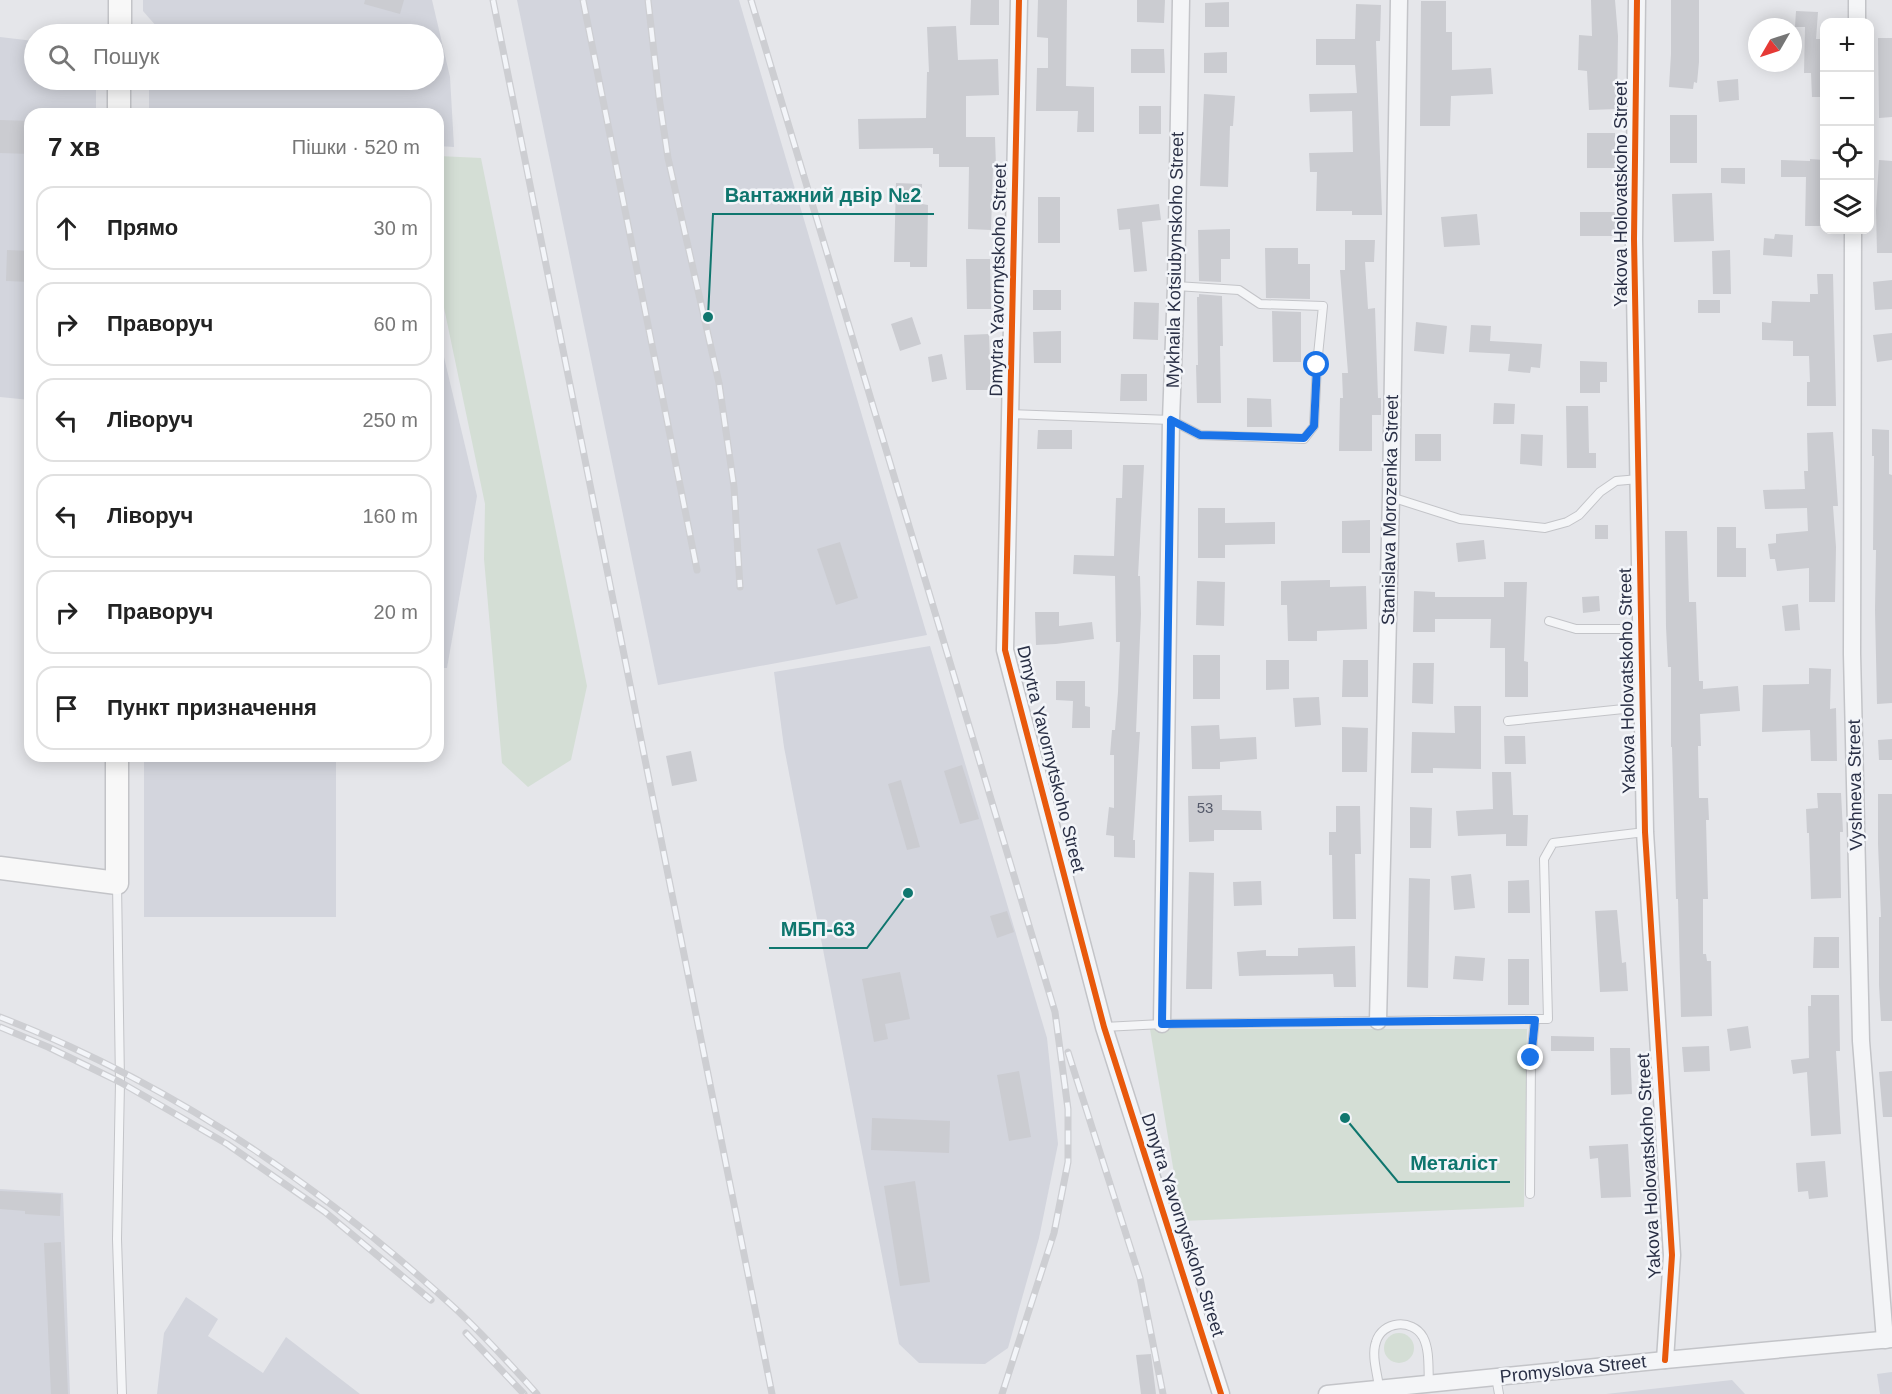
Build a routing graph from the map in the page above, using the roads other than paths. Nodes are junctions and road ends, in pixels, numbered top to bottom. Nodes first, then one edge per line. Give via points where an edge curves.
1 (120, 0) edge
2 (1018, 0) edge
3 (1181, 0) edge
4 (1399, 0) edge
5 (1637, 0) edge
6 (1857, 0) edge
7 (1857, 18) edge
8 (120, 24) edge
9 (119, 90) edge
10 (119, 108) edge
11 (1853, 234) edge
12 (1176, 286) junction
13 (1011, 414) junction
14 (1171, 420) junction
15 (1639, 479) junction
16 (1390, 497) junction
17 (1549, 621) dead end
18 (1641, 629) junction
19 (1643, 708) junction
20 (1508, 721) dead end
21 (117, 762) edge
22 (1645, 832) junction
23 (0, 868) edge
24 (117, 883) junction
25 (1535, 1020) junction
26 (1378, 1021) junction
27 (1162, 1024) junction
28 (1104, 1027) junction
29 (1530, 1194) dead end
30 (1888, 1339) edge
31 (1665, 1360) junction
32 (1496, 1376) junction
33 (1429, 1383) junction
34 (1379, 1389) junction
35 (122, 1394) edge
36 (1221, 1394) edge
37 (1327, 1394) edge
38 (1499, 1394) edge

1 - 8 main road
2 - 13 street, Dmytra Yavornytskoho Street
3 - 12 street, Mykhaila Kotsiubynskoho Street
4 - 16 street, Stanislava Morozenka Street
5 - 15 street, Yakova Holovatskoho Street via 1634,239
6 - 7 street
9 - 10 main road
11 - 30 street, Vyshneva Street via 1852,654 1861,1041
12 - 14 street, Mykhaila Kotsiubynskoho Street
12 - 14 lane via 1239,290 1260,304 1323,306 1314,426 1304,438 1200,435
13 - 14 lane
13 - 28 street, Dmytra Yavornytskoho Street via 1005,650
14 - 27 street, Mykhaila Kotsiubynskoho Street
15 - 16 lane via 1616,481 1567,522 1545,528 1460,519
15 - 18 street, Yakova Holovatskoho Street
16 - 26 street, Stanislava Morozenka Street
17 - 18 lane via 1576,630
18 - 19 street, Yakova Holovatskoho Street
19 - 20 lane
19 - 22 street, Yakova Holovatskoho Street
21 - 24 main road
22 - 25 lane via 1553,843 1544,859 1548,1018
22 - 31 street, Yakova Holovatskoho Street via 1672,1256
23 - 24 main road
24 - 35 lane via 117,1239
25 - 26 lane
25 - 29 lane
26 - 27 lane
27 - 28 lane
28 - 36 street, Dmytra Yavornytskoho Street
30 - 31 street, Promyslova Street
31 - 32 street, Promyslova Street
32 - 33 street, Promyslova Street
32 - 38 lane
33 - 34 street, Promyslova Street
33 - 34 lane via 1424,1338 1411,1326 1394,1324 1379,1334 1374,1350
34 - 37 street, Promyslova Street

